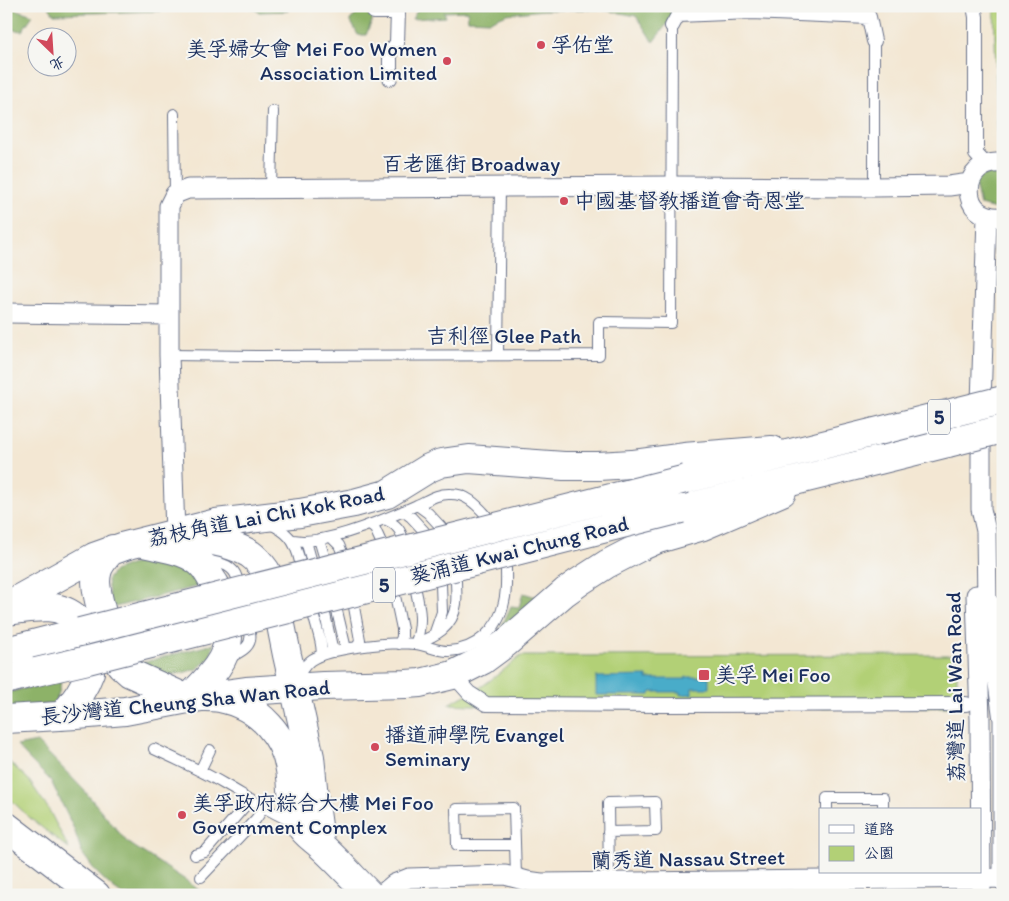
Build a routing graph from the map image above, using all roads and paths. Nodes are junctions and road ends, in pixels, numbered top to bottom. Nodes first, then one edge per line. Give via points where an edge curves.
1 (374, 6) edge
2 (974, 6) edge
3 (751, 9) edge
4 (672, 26) joint
5 (874, 41) joint
6 (390, 78) dead end
7 (273, 111) dead end
8 (174, 114) dead end
9 (994, 164) edge
10 (970, 183) junction
11 (500, 186) junction
12 (672, 186) junction
13 (874, 187) junction
14 (271, 188) junction
15 (175, 194) junction
16 (995, 217) edge
17 (6, 313) edge
18 (169, 314) junction
19 (169, 355) junction
20 (498, 355) junction
21 (1003, 400) edge
22 (1003, 429) edge
23 (815, 446) junction
24 (823, 474) junction
25 (417, 506) junction
26 (981, 510) junction
27 (403, 511) junction
28 (486, 515) dead end
29 (258, 518) junction
30 (385, 519) junction
31 (370, 525) junction
32 (441, 526) dead end
33 (424, 531) dead end
34 (402, 536) dead end
35 (331, 537) junction
36 (319, 539) junction
37 (293, 540) junction
38 (306, 541) junction
39 (381, 542) dead end
40 (181, 544) junction
41 (113, 549) junction
42 (342, 552) dead end
43 (324, 556) dead end
44 (311, 559) dead end
45 (300, 562) dead end
46 (506, 568) dead end
47 (266, 571) dead end
48 (456, 580) dead end
49 (226, 581) dead end
50 (441, 584) dead end
51 (416, 591) dead end
52 (395, 596) dead end
53 (995, 603) edge
54 (6, 606) edge
55 (354, 606) dead end
56 (338, 611) dead end
57 (6, 612) edge
58 (325, 614) dead end
59 (314, 617) dead end
60 (281, 626) dead end
61 (434, 636) junction
62 (399, 644) junction
63 (415, 644) junction
64 (233, 645) dead end
65 (17, 648) edge
66 (351, 648) junction
67 (333, 652) junction
68 (321, 656) junction
69 (121, 665) dead end
70 (90, 672) dead end
71 (453, 675) junction
72 (6, 680) edge
73 (294, 688) junction
74 (195, 698) junction
75 (966, 704) dead end
76 (62, 716) junction
77 (6, 718) edge
78 (154, 749) dead end
79 (210, 750) dead end
80 (200, 771) junction
81 (251, 799) junction
82 (264, 807) junction
83 (827, 808) edge
84 (883, 808) edge
85 (981, 808) edge
86 (6, 826) edge
87 (608, 832) junction
88 (313, 834) junction
89 (514, 845) junction
90 (195, 855) dead end
91 (981, 874) edge
92 (883, 876) edge
93 (201, 877) dead end
94 (516, 877) junction
95 (1003, 880) edge
96 (609, 882) junction
97 (797, 887) edge
98 (981, 887) edge
99 (96, 895) edge
100 (370, 895) edge
101 (381, 895) edge

1 - 6 street via 374,12 398,12 397,43 390,52
2 - 9 street via 976,154
3 - 4 street via 678,15
3 - 5 street via 869,18
4 - 12 lane
5 - 13 lane
7 - 14 lane
8 - 15 lane
9 - 10 street via 979,169
10 - 13 street, 百老匯街 Broadway
10 - 16 street, 荔灣道 Lai Wan Road via 970,200 974,207 980,213
11 - 12 street, 百老匯街 Broadway
11 - 14 street, 百老匯街 Broadway
11 - 20 lane
12 - 13 street, 百老匯街 Broadway
12 - 20 lane, 吉利徑 Glee Path via 670,323 599,322 599,355
14 - 15 street, 百老匯街 Broadway via 188,189
15 - 18 street via 170,206
16 - 26 street, 荔灣道 Lai Wan Road via 981,394
17 - 18 street
18 - 19 street
19 - 20 lane, 吉利徑 Glee Path
19 - 40 street
21 - 23 main road, 葵涌道 Kwai Chung Road / 5, bridge
22 - 24 main road, 葵涌道 Kwai Chung Road / 5, bridge
23 - 29 main road, 荔枝角道 Lai Chi Kok Road via 598,466 456,460 435,466 387,494 354,503
23 - 65 main road, 葵涌道 Kwai Chung Road / 5, bridge
24 - 71 main road, 長沙灣道 Cheung Sha Wan Road via 703,526 658,539 622,555 579,582 484,660
24 - 72 main road, 葵涌道 Kwai Chung Road / 5, bridge
25 - 27 lane
25 - 28 lane via 430,498 452,494 476,504
25 - 32 lane
26 - 53 street, 荔灣道 Lai Wan Road
26 - 85 street, 荔灣道 Lai Wan Road via 974,534
27 - 30 lane
27 - 33 lane
29 - 37 lane
29 - 40 main road, 荔枝角道 Lai Chi Kok Road via 216,523
30 - 31 lane
30 - 34 lane via 397,526
31 - 35 lane
31 - 39 lane
35 - 36 lane
35 - 42 lane
36 - 38 lane
36 - 43 lane
37 - 38 lane
37 - 45 lane
38 - 44 lane
40 - 41 main road, 荔枝角道 Lai Chi Kok Road via 139,542
40 - 47 main road via 237,548 250,554
40 - 49 main road via 205,568
41 - 54 main road, 荔枝角道 Lai Chi Kok Road
41 - 57 main road via 97,571 97,593 89,616 43,607
46 - 63 lane via 504,604 484,638 458,650 446,651
48 - 61 lane via 456,604 450,621
50 - 61 lane via 442,612
51 - 63 lane via 421,618
52 - 62 lane via 402,629
53 - 95 street, 荔灣道 Lai Wan Road via 1002,714
55 - 66 lane via 360,640
56 - 66 lane
58 - 67 lane
59 - 68 lane via 322,647
60 - 73 main road
61 - 63 lane
62 - 63 lane
62 - 66 lane
64 - 74 main road
66 - 67 lane
67 - 68 lane
68 - 73 lane via 310,661 301,671
69 - 74 main road via 130,673
70 - 76 main road via 75,702
71 - 73 main road, 長沙灣道 Cheung Sha Wan Road via 406,684
71 - 75 street via 469,693 486,704
73 - 74 main road, 長沙灣道 Cheung Sha Wan Road
73 - 88 main road via 310,757
74 - 76 main road, 長沙灣道 Cheung Sha Wan Road via 125,711
74 - 88 main road via 220,698 256,713 265,721 283,746 291,776 293,805
76 - 77 main road, 長沙灣道 Cheung Sha Wan Road
78 - 80 lane
79 - 80 lane
80 - 81 lane
81 - 82 lane
81 - 90 lane via 205,852
82 - 88 lane
82 - 93 lane
83 - 84 lane via 827,798 883,798
86 - 99 main road
87 - 87 lane via 608,803 655,802 656,831
87 - 96 lane
88 - 100 main road
89 - 89 lane via 457,845 456,809 514,808
89 - 94 lane
91 - 98 street, 荔灣道 Lai Wan Road
92 - 97 street, 蘭秀道 Nassau Street
92 - 98 street, 蘭秀道 Nassau Street
94 - 96 street, 蘭秀道 Nassau Street via 542,883
94 - 101 street, 蘭秀道 Nassau Street via 505,875 441,884 409,878 394,884
95 - 98 street, 蘭秀道 Nassau Street
96 - 97 street, 蘭秀道 Nassau Street

